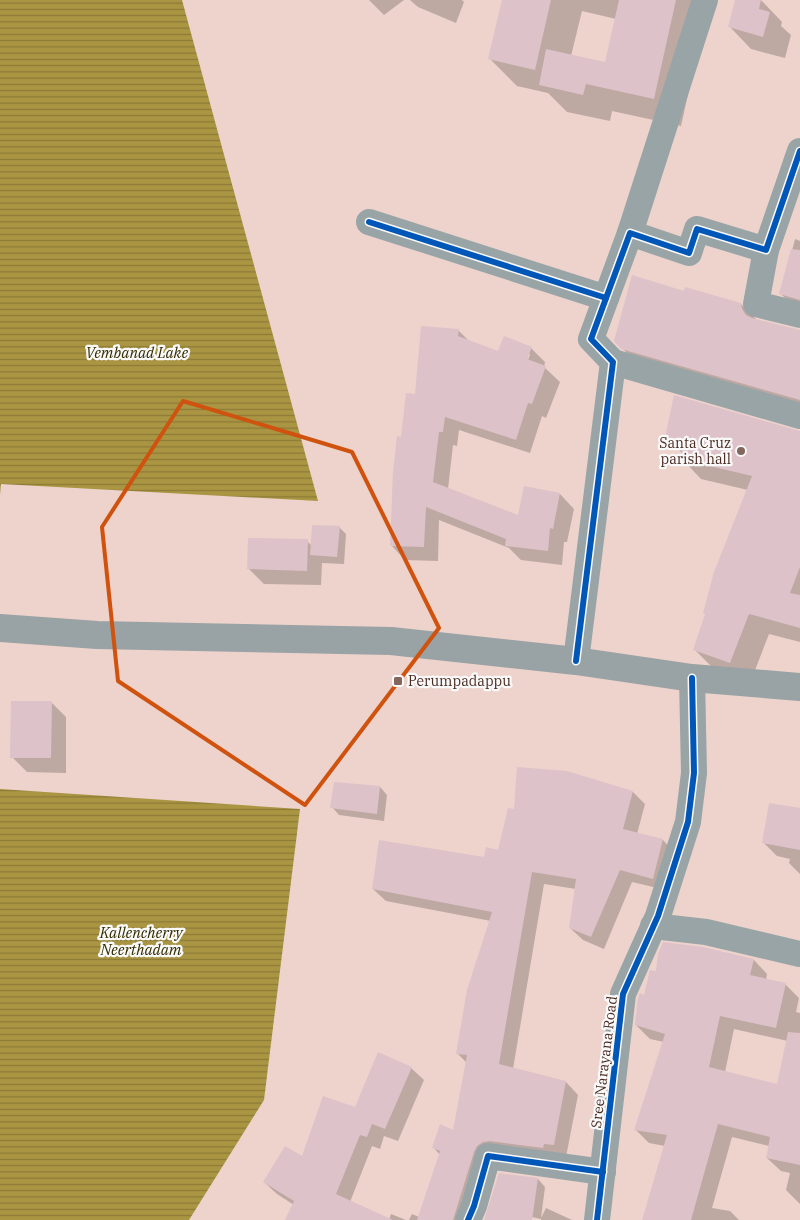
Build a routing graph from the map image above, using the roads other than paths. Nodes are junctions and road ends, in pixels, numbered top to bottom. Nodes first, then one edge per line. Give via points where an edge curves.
1 (705, 0) edge
2 (800, 151) edge
3 (790, 213) edge
4 (369, 222) dead end
5 (630, 234) junction
6 (766, 250) junction
7 (606, 298) junction
8 (800, 315) edge
9 (613, 362) junction
10 (800, 416) edge
11 (0, 628) edge
12 (576, 661) junction
13 (692, 678) junction
14 (800, 687) edge
15 (653, 926) junction
16 (800, 954) edge
17 (603, 1172) junction
18 (468, 1220) edge
19 (598, 1220) edge

1 - 5 street
2 - 3 street
3 - 6 street
4 - 7 street
5 - 6 street via 689,253 697,229
5 - 7 street
6 - 8 street via 756,304
7 - 9 street via 591,339
9 - 10 street
9 - 12 street
11 - 12 main road via 97,635 391,641
12 - 13 main road
13 - 14 main road
13 - 15 street, Sree Narayana Road via 694,772 688,822
15 - 16 street via 706,932
15 - 17 street, Sree Narayana Road via 623,994
17 - 18 street via 488,1156
17 - 19 street, Sree Narayana Road

